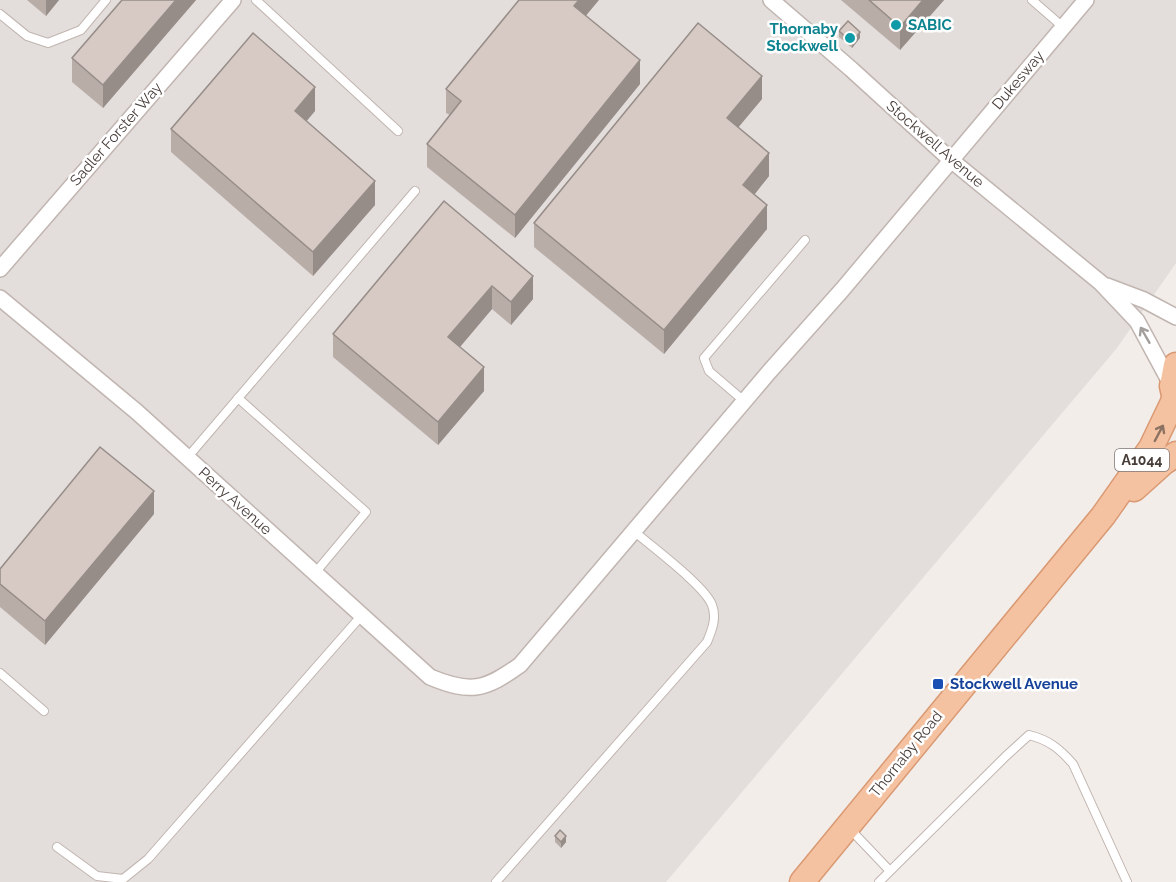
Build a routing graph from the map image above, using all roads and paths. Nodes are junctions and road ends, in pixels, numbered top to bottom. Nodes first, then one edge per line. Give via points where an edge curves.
1 (106, 0) edge
2 (233, 0) edge
3 (256, 0) edge
4 (771, 0) edge
5 (1032, 0) edge
6 (1086, 0) edge
7 (0, 14) edge
8 (1063, 27) junction
9 (398, 131) dead end
10 (951, 160) junction
11 (414, 191) dead end
12 (805, 240) dead end
13 (0, 269) edge
14 (1101, 283) junction
15 (0, 298) edge
16 (1176, 317) edge
17 (1174, 389) edge
18 (238, 398) junction
19 (744, 401) junction
20 (1176, 454) edge
21 (187, 458) junction
22 (1103, 516) junction
23 (635, 532) junction
24 (315, 573) junction
25 (362, 615) junction
26 (0, 674) edge
27 (477, 687) joint
28 (44, 711) dead end
29 (848, 826) junction
30 (57, 847) dead end
31 (890, 870) junction
32 (496, 882) edge
33 (802, 882) edge
34 (879, 882) edge
35 (1127, 882) edge

1 - 7 lane via 81,30 48,43 27,36
2 - 13 street, Sadler Forster Way
3 - 9 lane
4 - 10 street, Stockwell Avenue
5 - 8 lane
6 - 8 street, Dukesway
8 - 10 street, Dukesway
10 - 14 street, Stockwell Avenue
10 - 19 street, Dukesway
11 - 18 lane
12 - 19 lane via 704,358 709,371
14 - 16 street, Stockwell Avenue
17 -> 14 street, Stockwell Avenue via 1137,321
15 - 21 street, Perry Avenue
22 -> 17 main road, Thornaby Road / A1044 via 1151,448
18 - 21 lane
18 - 24 lane via 366,512
19 - 23 street, Dukesway
20 - 22 main road, Thornaby Road / A1044
21 - 24 street, Perry Avenue
22 - 29 main road, Thornaby Road / A1044
23 - 27 street, Dukesway via 520,664 498,680
23 - 32 lane via 707,597 714,624 707,642
24 - 25 street, Perry Avenue
25 - 27 street, Perry Avenue via 430,677 454,687
25 - 30 lane via 148,860 123,879 97,876
26 - 28 lane
29 - 31 lane
29 - 33 main road, Thornaby Road / A1044
31 - 34 lane
31 - 35 lane via 1029,735 1051,743 1073,764

